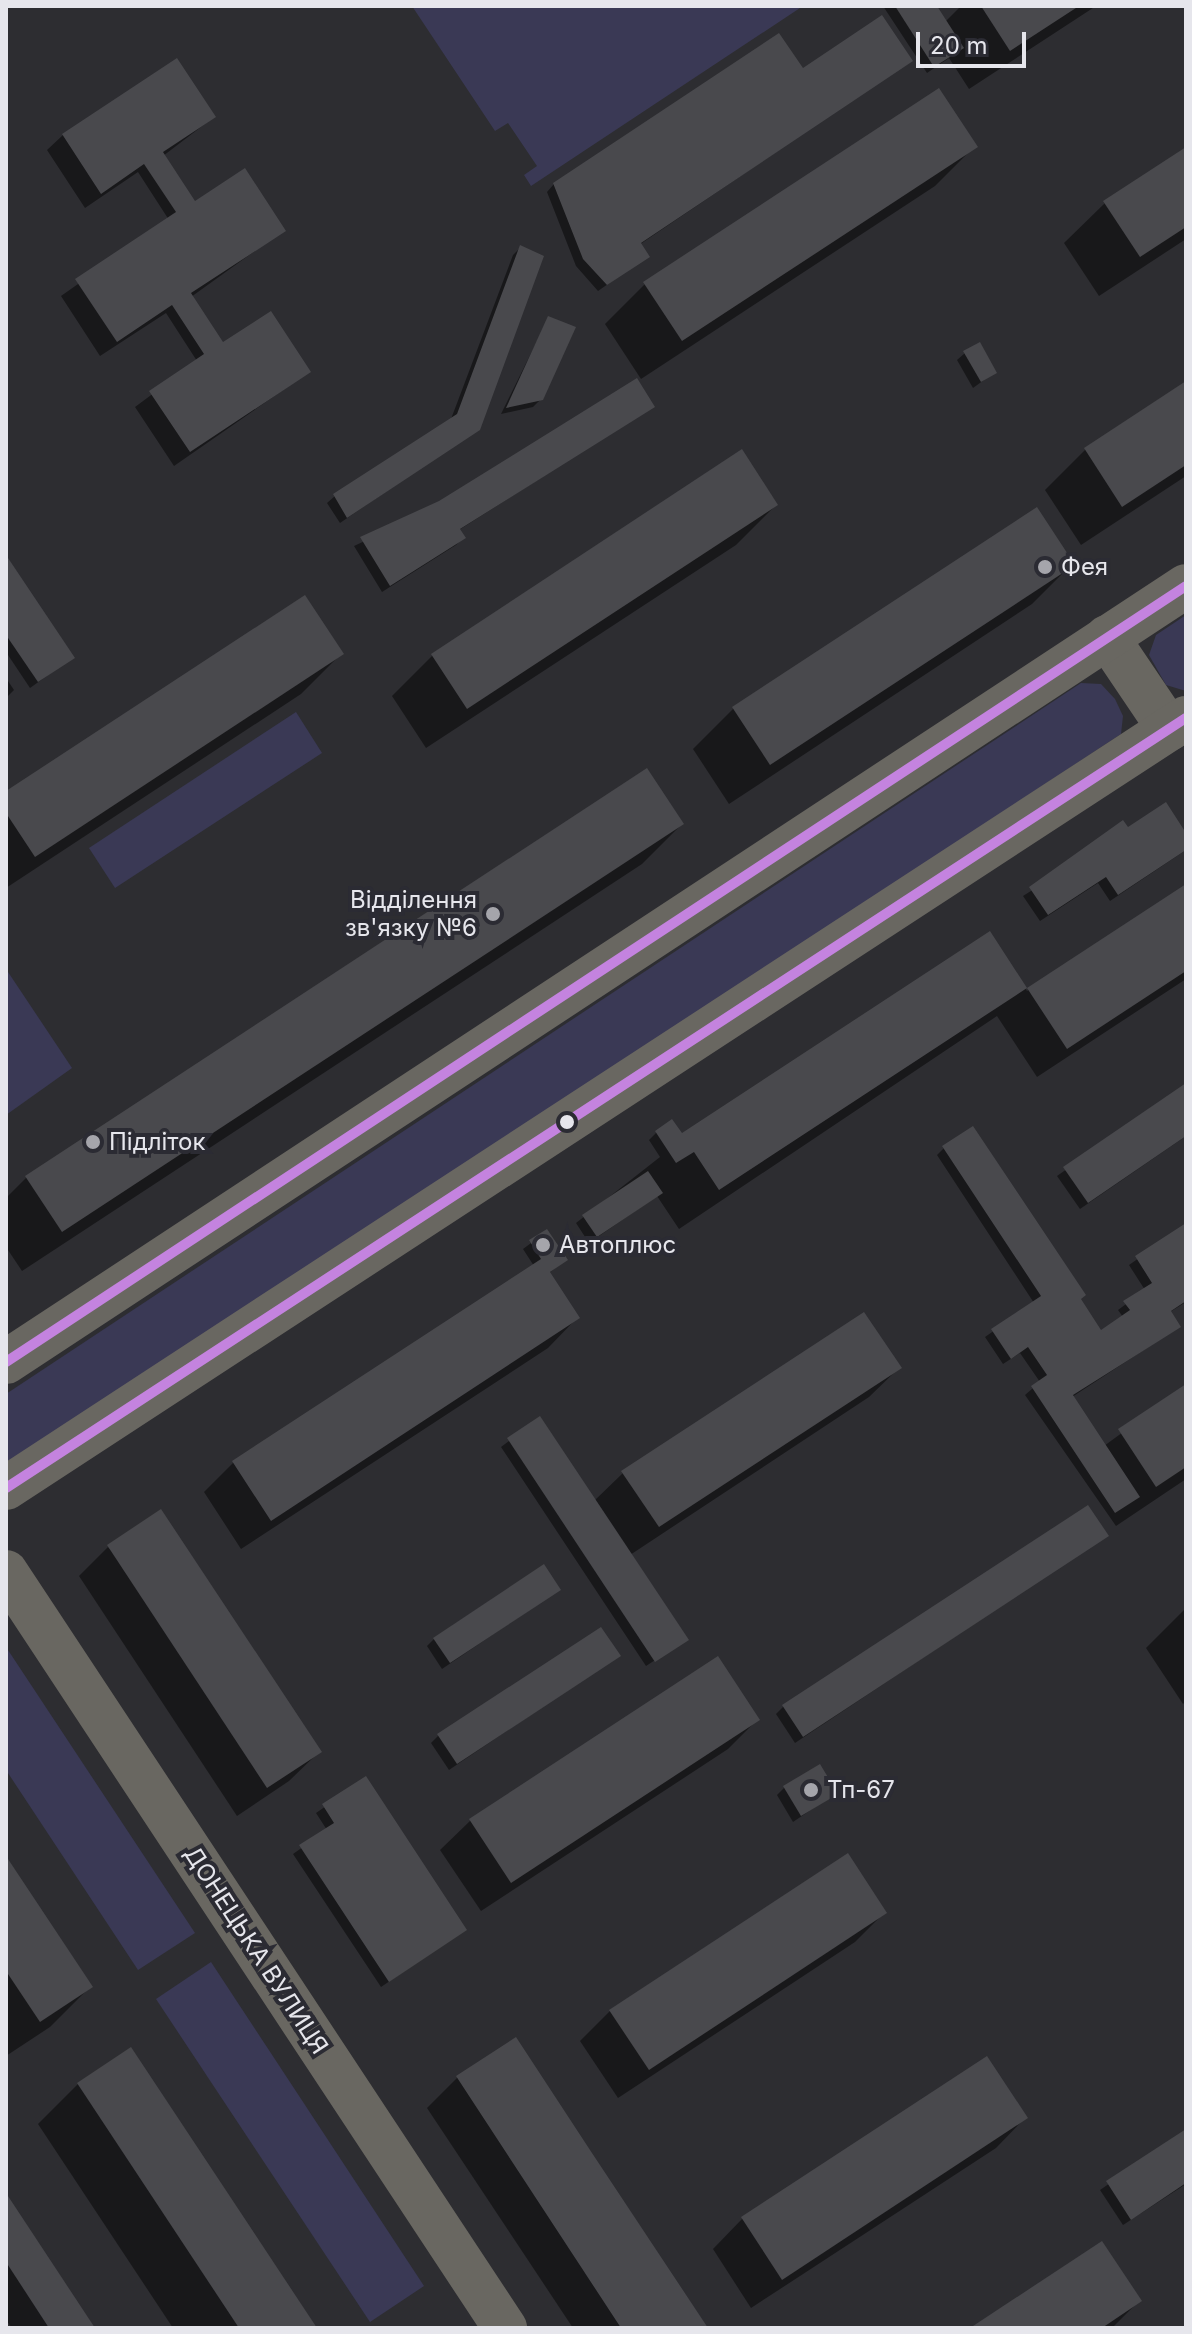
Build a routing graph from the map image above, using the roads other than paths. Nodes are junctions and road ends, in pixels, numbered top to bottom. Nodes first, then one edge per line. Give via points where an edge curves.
1 (1186, 586) edge
2 (1107, 637) junction
3 (1178, 723) edge
4 (6, 1362) edge
5 (6, 1488) edge
6 (6, 1572) edge
7 (505, 2328) edge

1 - 2 main road
2 - 3 main road
2 - 4 main road
3 - 5 main road
6 - 7 main road, ДОНЕЦЬКА ВУЛИЦЯ

